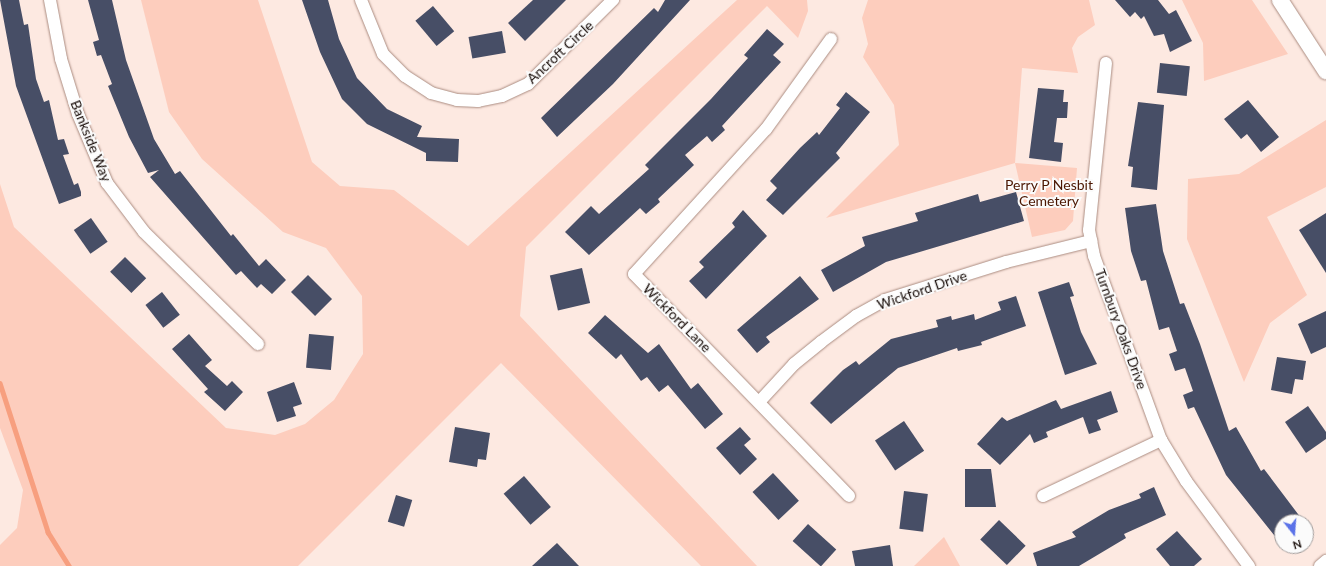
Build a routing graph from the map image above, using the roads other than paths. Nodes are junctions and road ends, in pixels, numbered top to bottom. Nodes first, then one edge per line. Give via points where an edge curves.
1 (50, 0) edge
2 (361, 0) edge
3 (612, 0) edge
4 (1280, 0) edge
5 (831, 39) dead end
6 (1106, 63) dead end
7 (1326, 71) edge
8 (1091, 241) junction
9 (258, 344) dead end
10 (760, 401) junction
11 (1161, 440) junction
12 (849, 496) dead end
13 (1043, 496) dead end
14 (1326, 561) edge
15 (1249, 566) edge
16 (1320, 566) edge

1 - 9 street, Bankside Way via 61,59 75,107 107,183 144,232
2 - 3 street, Ancroft Circle via 383,54 404,76 431,93 457,100 478,101 502,96 528,84
4 - 7 main road
5 - 10 street, Wickford Lane via 766,128 634,274
6 - 8 street, Turnbury Oaks Drive
8 - 10 street, Wickford Drive via 1006,262 885,300 856,316 821,342 794,364
8 - 11 street, Turnbury Oaks Drive
10 - 12 street, Wickford Lane
11 - 13 street
11 - 15 street, Turnbury Oaks Drive via 1186,481
14 - 16 street

